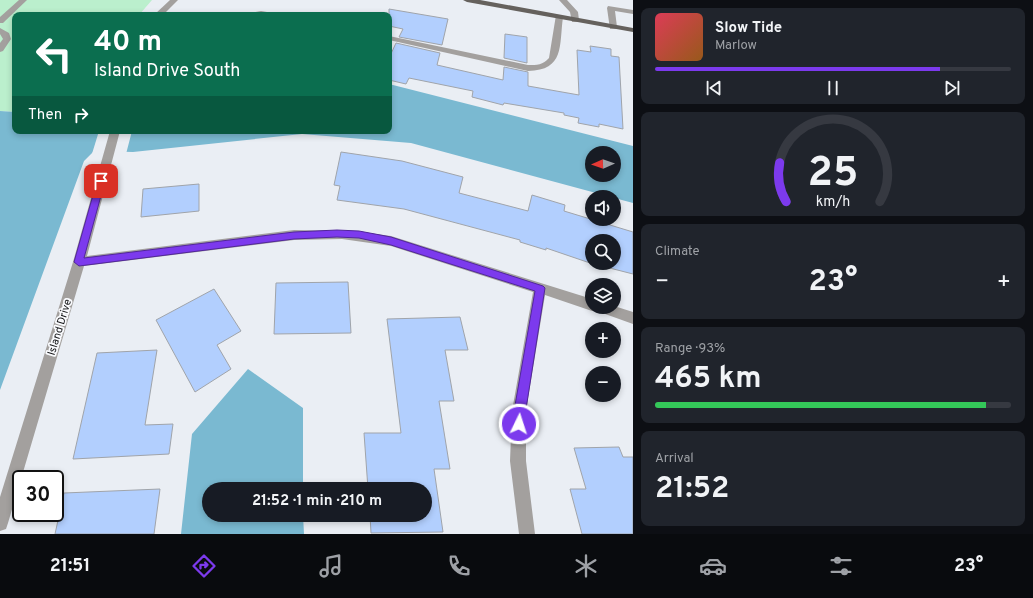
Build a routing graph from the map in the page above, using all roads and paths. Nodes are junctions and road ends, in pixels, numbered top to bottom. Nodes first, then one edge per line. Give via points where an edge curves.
1 (23, 0) edge
2 (174, 0) edge
3 (467, 0) edge
4 (563, 0) edge
5 (161, 12) edge
6 (633, 12) edge
7 (559, 17) junction
8 (575, 20) junction
9 (0, 22) edge
10 (613, 27) junction
11 (0, 30) edge
12 (633, 30) edge
13 (392, 39) edge
14 (0, 49) edge
15 (114, 134) edge
16 (79, 262) junction
17 (540, 288) junction
18 (585, 303) edge
19 (621, 314) edge
20 (633, 318) edge
21 (0, 523) edge
22 (527, 534) edge

1 - 9 street
2 - 5 street
3 - 7 main road
4 - 8 street via 574,12
6 - 10 street via 611,8
7 - 8 main road
7 - 13 street via 554,58 546,66 538,68
8 - 10 main road
10 - 12 main road
11 - 14 street via 7,39
15 - 16 street, Island Drive
16 - 17 street via 294,235 333,233 391,241
16 - 21 street, Island Drive
17 - 18 street
17 - 22 street via 519,411 518,461
19 - 20 street

